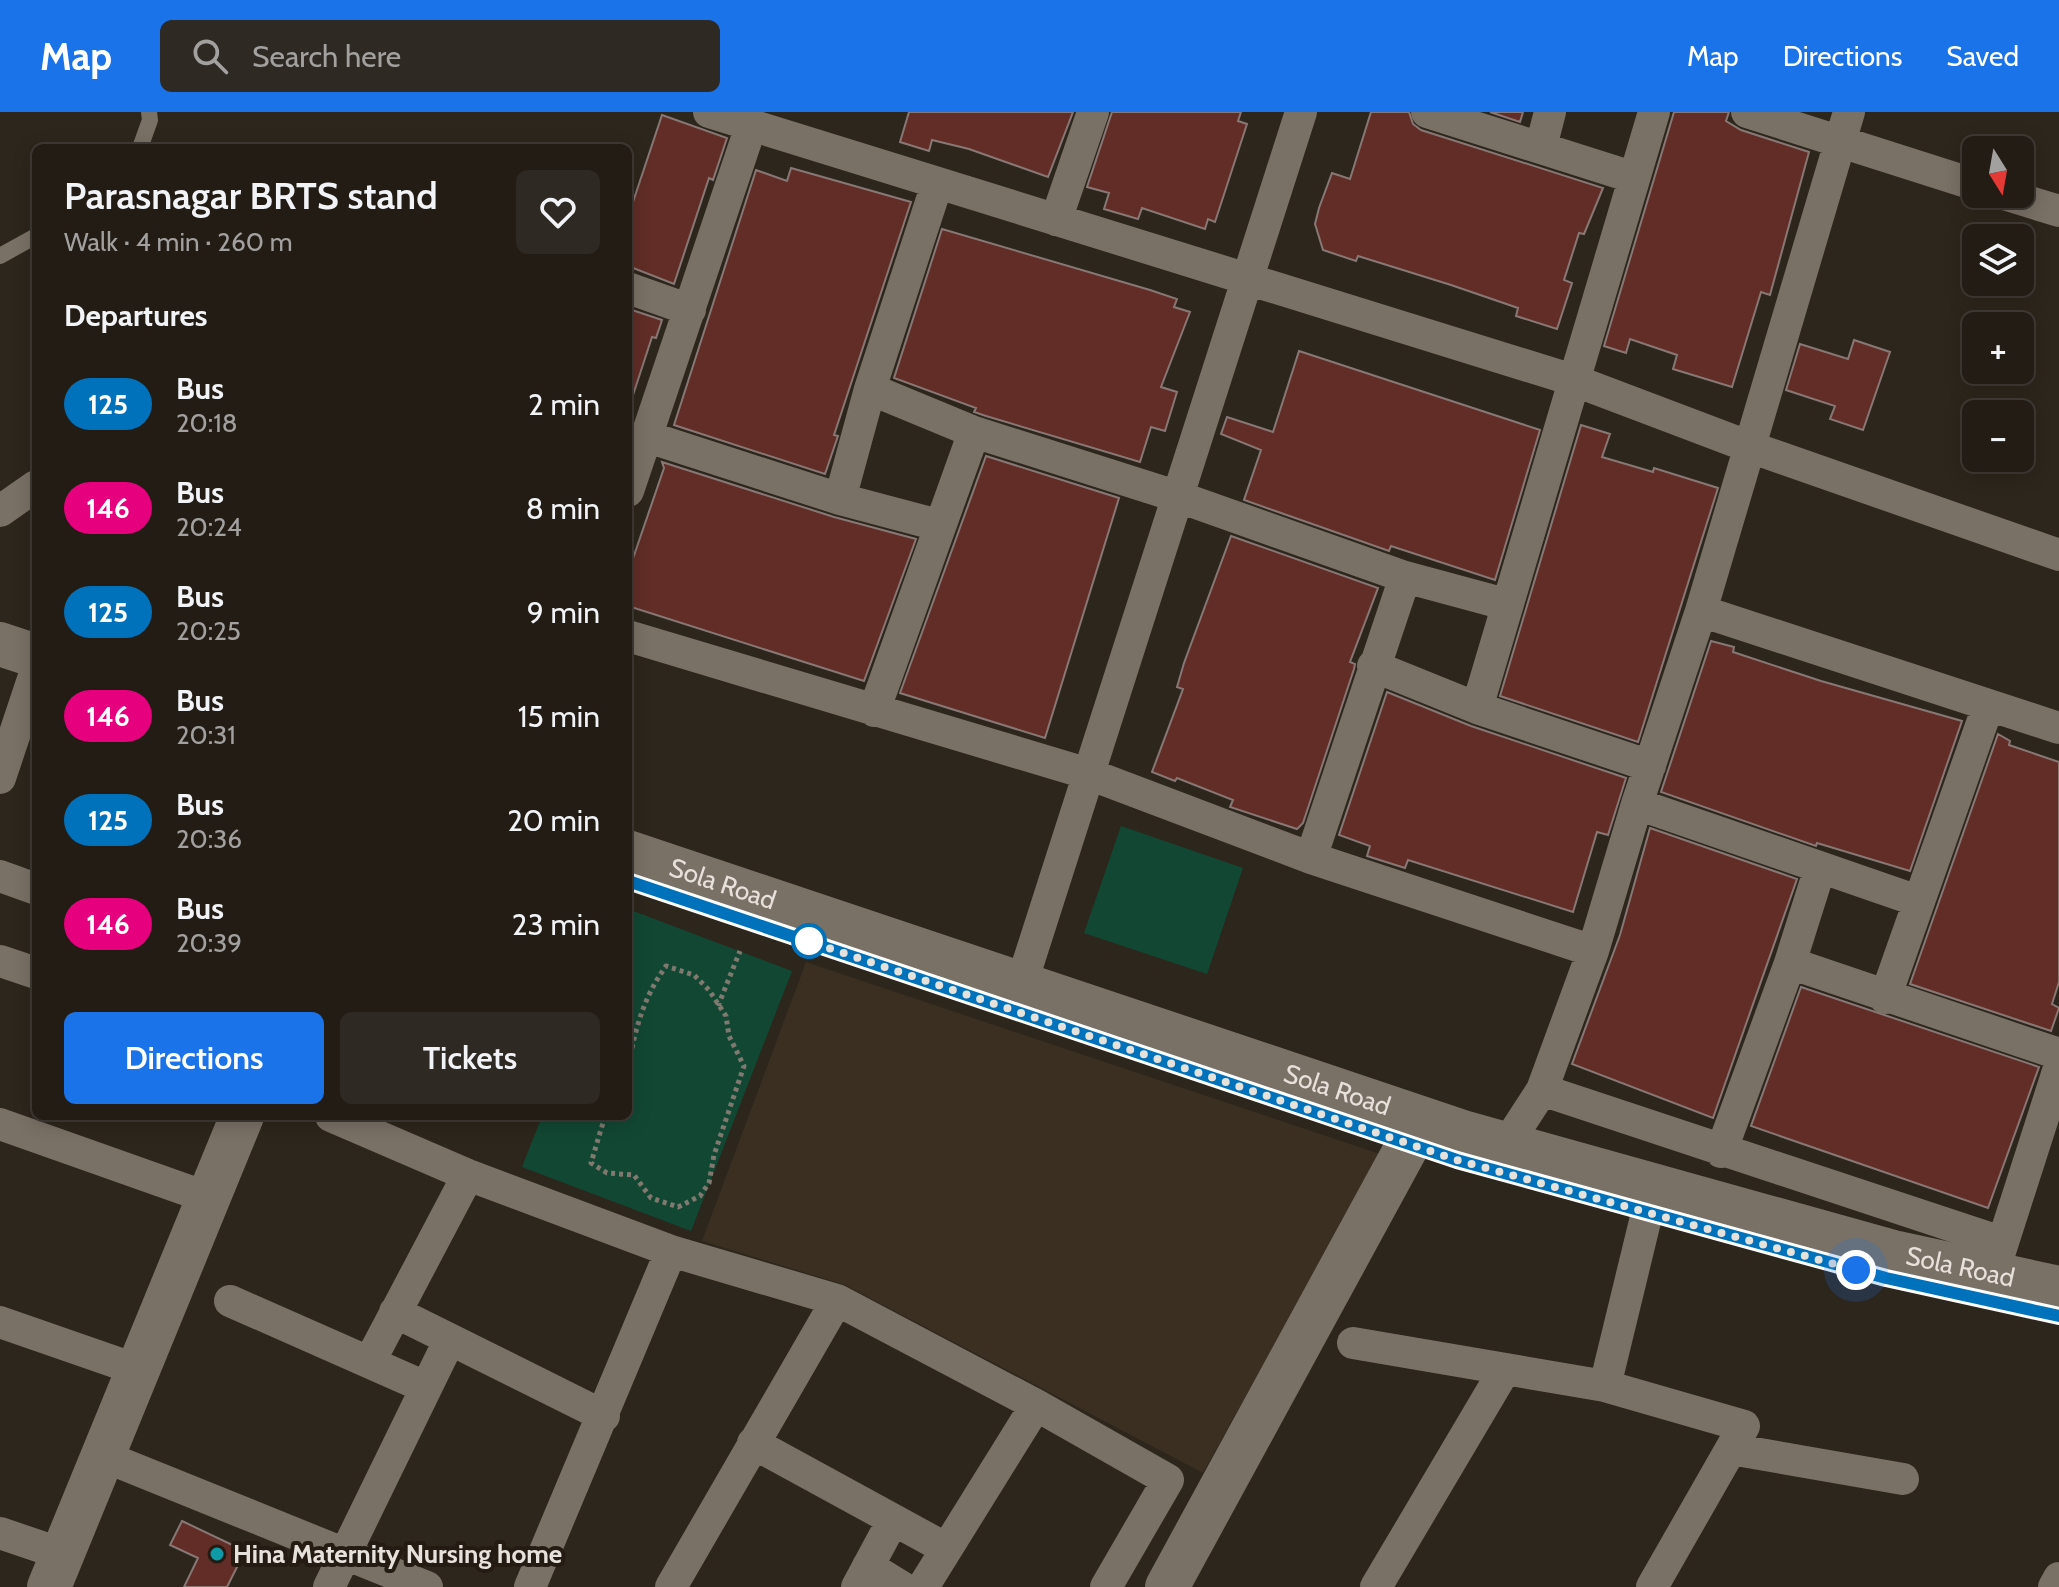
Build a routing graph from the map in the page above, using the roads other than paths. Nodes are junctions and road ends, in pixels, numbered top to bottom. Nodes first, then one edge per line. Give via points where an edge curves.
1 (149, 112) edge
2 (709, 112) edge
3 (1093, 112) edge
4 (1301, 112) edge
5 (1427, 112) edge
6 (1550, 112) edge
7 (1654, 112) edge
8 (1747, 112) edge
9 (1849, 112) edge
10 (751, 126) junction
11 (1839, 142) junction
12 (141, 144) edge
13 (1541, 147) junction
14 (1632, 177) junction
15 (1962, 181) edge
16 (937, 184) junction
17 (2034, 203) edge
18 (2059, 211) edge
19 (1056, 220) junction
20 (32, 238) edge
21 (0, 256) edge
22 (1250, 278) junction
23 (632, 289) edge
24 (690, 310) junction
25 (1573, 380) junction
26 (870, 389) junction
27 (974, 432) junction
28 (648, 437) junction
29 (1750, 447) junction
30 (632, 480) edge
31 (32, 489) edge
32 (1179, 497) junction
33 (840, 499) junction
34 (0, 511) edge
35 (938, 525) junction
36 (2059, 555) edge
37 (1405, 577) junction
38 (1505, 604) junction
39 (1701, 611) junction
40 (632, 637) edge
41 (0, 644) edge
42 (1373, 666) junction
43 (26, 671) edge
44 (1988, 706) junction
45 (1477, 708) junction
46 (874, 711) junction
47 (2059, 728) edge
48 (1650, 766) junction
49 (1089, 774) junction
50 (0, 778) edge
51 (1637, 804) junction
52 (632, 853) edge
53 (1311, 858) junction
54 (1820, 868) junction
55 (0, 876) edge
56 (632, 882) edge
57 (32, 888) edge
58 (1918, 901) junction
59 (1593, 951) junction
60 (0, 961) edge
61 (1790, 963) junction
62 (32, 972) edge
63 (1022, 982) junction
64 (1885, 998) junction
65 (2059, 1054) edge
66 (2059, 1068) edge
67 (1542, 1090) junction
68 (240, 1120) edge
69 (340, 1120) edge
70 (0, 1124) edge
71 (41, 1126) edge
72 (1415, 1131) junction
73 (1507, 1144) junction
74 (1721, 1152) junction
75 (468, 1175) junction
76 (209, 1198) junction
77 (1647, 1213) junction
78 (671, 1251) junction
79 (1991, 1256) junction
80 (2059, 1288) edge
81 (837, 1300) junction
82 (230, 1301) dead end
83 (395, 1312) junction
84 (2059, 1316) edge
85 (0, 1322) edge
86 (449, 1341) junction
87 (1353, 1343) dead end
88 (370, 1361) junction
89 (1505, 1369) junction
90 (138, 1370) junction
91 (1605, 1386) junction
92 (425, 1387) junction
93 (1036, 1405) junction
94 (604, 1416) junction
95 (753, 1443) junction
96 (1731, 1449) junction
97 (103, 1456) junction
98 (1903, 1479) dead end
99 (893, 1520) junction
100 (0, 1533) edge
101 (945, 1548) junction
102 (344, 1555) junction
103 (56, 1571) edge
104 (863, 1577) edge
105 (2059, 1578) edge
106 (532, 1586) edge
107 (329, 1587) edge
108 (427, 1587) edge
109 (671, 1587) edge
110 (902, 1587) edge
111 (923, 1587) edge
112 (1106, 1587) edge
113 (1167, 1587) edge
114 (1376, 1587) edge
115 (1652, 1587) edge
116 (2054, 1587) edge

1 - 12 lane
2 - 10 street
3 - 19 street
4 - 22 street
5 - 13 street
6 - 13 street
7 - 14 street
8 - 11 street
9 - 11 street
10 - 16 street
10 - 24 street
11 - 15 street
11 - 29 street
13 - 14 street
14 - 25 street
16 - 19 street
16 - 26 street
17 - 18 street
19 - 22 street
20 - 21 lane
22 - 25 street
22 - 32 street
23 - 24 street
24 - 28 street
25 - 29 street
25 - 38 street
26 - 27 street
26 - 33 street
27 - 32 street
27 - 35 street
28 - 30 street
28 - 33 street
29 - 36 street
29 - 39 street
31 - 34 street
32 - 37 street
32 - 49 street
33 - 35 street
35 - 46 street
37 - 38 street
37 - 42 street
38 - 45 street
39 - 44 street
39 - 48 street
40 - 46 street
41 - 43 main road
42 - 45 street
42 - 53 street
43 - 50 street
44 - 47 street
44 - 58 street
45 - 48 street
46 - 49 street
48 - 51 street
49 - 53 street
49 - 63 street
51 - 54 street
51 - 59 street
52 - 63 main road, Sola Road
53 - 59 street
54 - 58 street
54 - 61 street
55 - 57 street
56 - 72 main road, Sola Road
58 - 64 street
59 - 67 street
60 - 62 street
61 - 64 street
61 - 74 street
63 - 72 main road, Sola Road
64 - 65 street
66 - 79 street
67 - 73 street
67 - 74 street
68 - 76 main road
69 - 75 street
70 - 71 street
71 - 76 street
72 - 73 main road, Sola Road
72 - 77 main road, Sola Road via 1457,1160
72 - 113 main road
73 - 79 main road, Sola Road via 1893,1252
74 - 79 street
75 - 78 street
75 - 83 street
76 - 90 main road
77 - 84 main road, Sola Road via 1886,1278
77 - 91 street
78 - 81 street
78 - 94 street
79 - 80 main road, Sola Road
81 - 93 street
81 - 95 street
82 - 88 street
83 - 86 street
83 - 88 street
85 - 90 street
86 - 92 street
86 - 94 street
87 - 89 street
88 - 92 street
89 - 91 street
89 - 114 street
90 - 97 main road
91 - 96 street via 1744,1426
92 - 102 street
93 - 101 street
93 - 112 street via 1168,1480
94 - 106 street
95 - 99 street
95 - 109 street
96 - 98 street
96 - 115 street
97 - 102 street
97 - 103 main road
99 - 101 street
99 - 104 street
100 - 103 street
101 - 111 street
102 - 107 street
102 - 108 street
104 - 110 street
105 - 116 street

